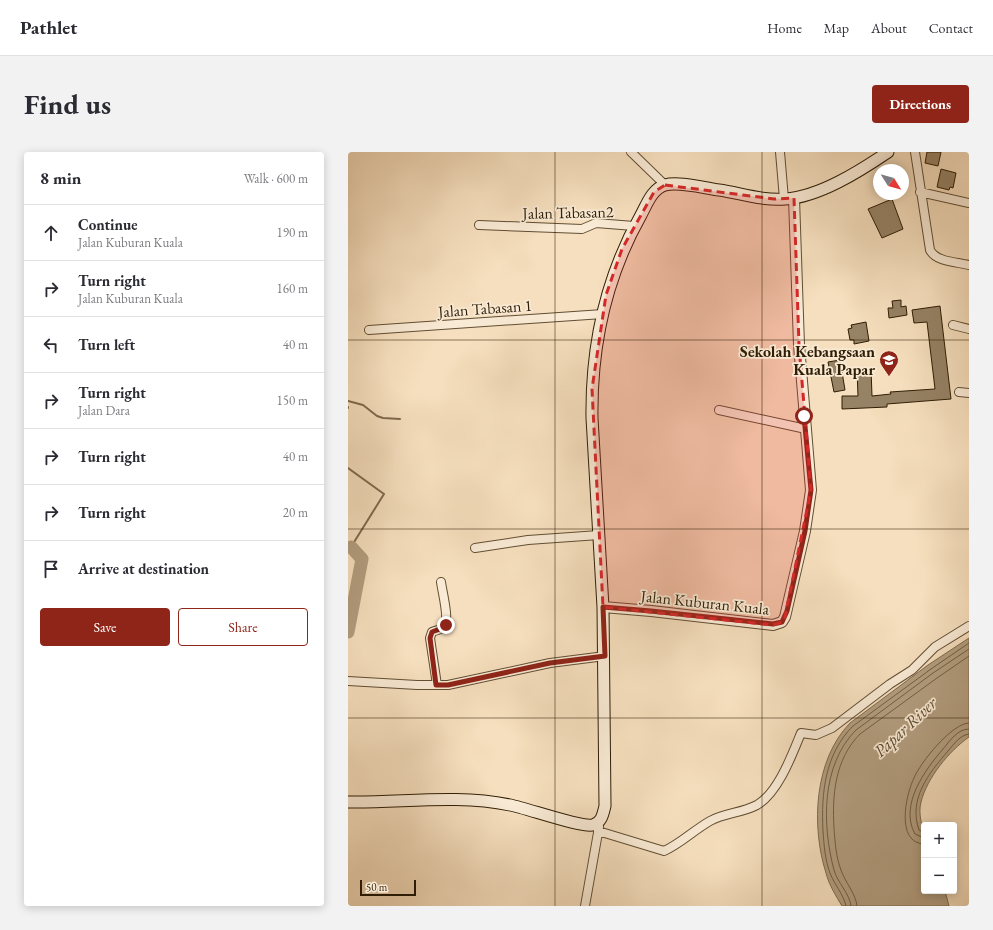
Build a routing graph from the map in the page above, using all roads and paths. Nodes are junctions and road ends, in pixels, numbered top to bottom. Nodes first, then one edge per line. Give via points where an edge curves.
1 (631, 152) edge
2 (780, 152) edge
3 (888, 152) edge
4 (915, 152) edge
5 (664, 185) junction
6 (920, 192) junction
7 (789, 199) junction
8 (969, 203) edge
9 (479, 225) dead end
10 (634, 226) junction
11 (969, 265) edge
12 (603, 314) junction
13 (952, 326) dead end
14 (969, 329) edge
15 (368, 330) dead end
16 (959, 392) dead end
17 (969, 394) edge
18 (719, 410) dead end
19 (806, 429) junction
20 (599, 535) junction
21 (475, 548) dead end
22 (441, 582) dead end
23 (603, 607) junction
24 (969, 626) edge
25 (605, 656) junction
26 (348, 681) edge
27 (436, 685) junction
28 (348, 804) edge
29 (599, 827) junction
30 (586, 906) edge

1 - 5 street
2 - 7 street
3 - 7 main road via 812,194
4 - 6 street
5 - 7 main road via 677,184
5 - 10 main road via 654,192
6 - 8 street
6 - 11 street via 932,255
7 - 19 street, Jalan Kuburan Kuala
9 - 10 street, Jalan Tabasan2 via 582,229 596,223
10 - 12 main road via 617,263 606,295
12 - 15 street, Jalan Tabasan 1
12 - 20 main road via 592,399
13 - 14 street
16 - 17 street
18 - 19 street
19 - 23 street, Jalan Kuburan Kuala via 811,474 809,507 787,611 782,622 773,624
20 - 21 street via 528,540
20 - 23 main road
22 - 27 street via 446,625 432,632 430,638
23 - 25 main road
24 - 29 street via 935,647 912,670 832,728 816,735 801,733 788,764 769,795 752,807 712,820 664,851
25 - 27 street via 550,663 448,685
25 - 29 main road via 606,800
26 - 27 street
28 - 29 main road via 475,800 523,808
29 - 30 street

